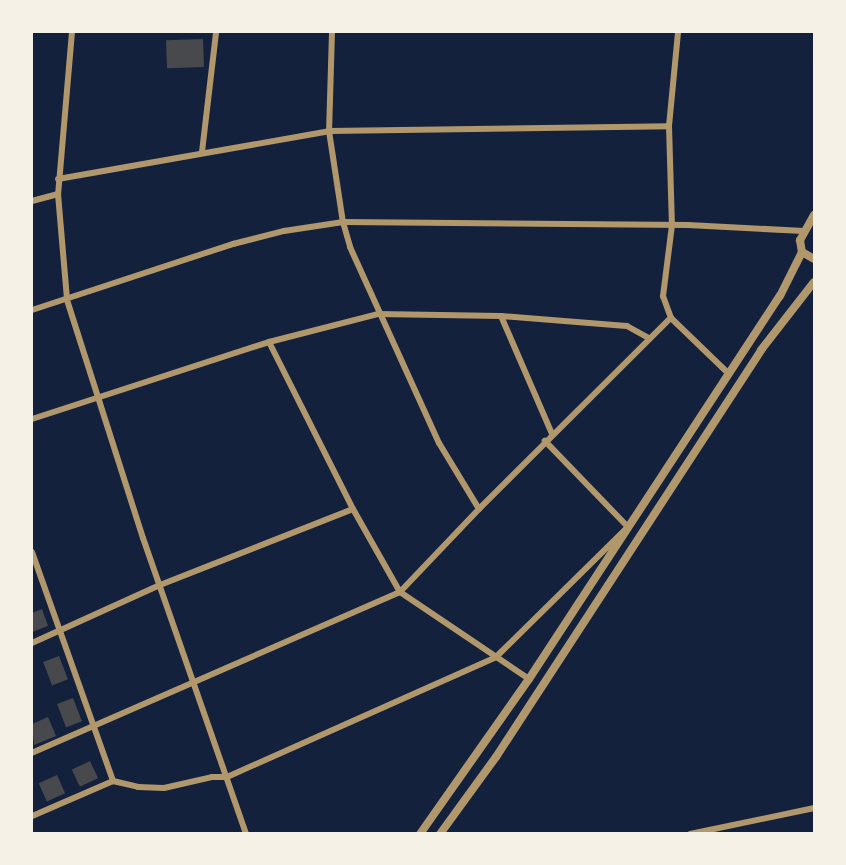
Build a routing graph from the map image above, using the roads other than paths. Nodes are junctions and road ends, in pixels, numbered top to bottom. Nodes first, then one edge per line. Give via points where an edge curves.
1 (72, 32) edge
2 (216, 32) edge
3 (332, 32) edge
4 (678, 32) edge
5 (669, 126) junction
6 (328, 131) junction
7 (202, 152) junction
8 (58, 179) junction
9 (58, 194) junction
10 (32, 201) edge
11 (814, 215) edge
12 (343, 222) junction
13 (672, 225) junction
14 (804, 231) junction
15 (802, 252) junction
16 (814, 259) edge
17 (814, 282) edge
18 (67, 300) junction
19 (32, 310) edge
20 (378, 314) junction
21 (501, 316) junction
22 (671, 318) junction
23 (650, 339) junction
24 (269, 342) junction
25 (729, 374) junction
26 (99, 397) junction
27 (32, 419) edge
28 (552, 434) junction
29 (545, 441) junction
30 (353, 509) junction
31 (479, 509) junction
32 (628, 527) junction
33 (32, 552) edge
34 (160, 586) junction
35 (400, 592) junction
36 (58, 632) junction
37 (32, 643) edge
38 (496, 657) junction
39 (529, 679) junction
40 (192, 684) junction
41 (93, 726) junction
42 (32, 754) edge
43 (228, 777) junction
44 (113, 780) junction
45 (814, 808) edge
46 (32, 816) edge
47 (246, 834) edge
48 (420, 834) edge
49 (440, 834) edge
50 (690, 834) edge

1 - 8 street
2 - 7 street
3 - 6 street
4 - 5 street
5 - 6 street
5 - 13 street
6 - 7 street
6 - 12 street
7 - 8 street
8 - 9 street
9 - 10 street
9 - 18 street
11 - 14 street
12 - 13 street
12 - 18 street via 233,244
12 - 20 street
13 - 14 street
13 - 22 street via 662,286
14 - 15 street
15 - 16 street
15 - 25 street via 780,296
17 - 49 street via 761,349 510,735
18 - 19 street
18 - 26 street
20 - 21 street
20 - 24 street
20 - 31 street via 439,443
21 - 23 street via 626,326
21 - 28 street
22 - 23 street
22 - 25 street
23 - 28 street
24 - 26 street
24 - 30 street
25 - 32 street
26 - 27 street
26 - 34 street
28 - 29 street
29 - 31 street
29 - 32 street
30 - 34 street
30 - 35 street
31 - 35 street
32 - 38 street
32 - 39 street
33 - 36 street
34 - 36 street
34 - 40 street
35 - 38 street
35 - 40 street
36 - 37 street
36 - 41 street
38 - 39 street
38 - 43 street
39 - 48 street
40 - 41 street
40 - 43 street
41 - 42 street
41 - 44 street
43 - 44 street via 164,788
43 - 47 street
44 - 46 street
45 - 50 street

